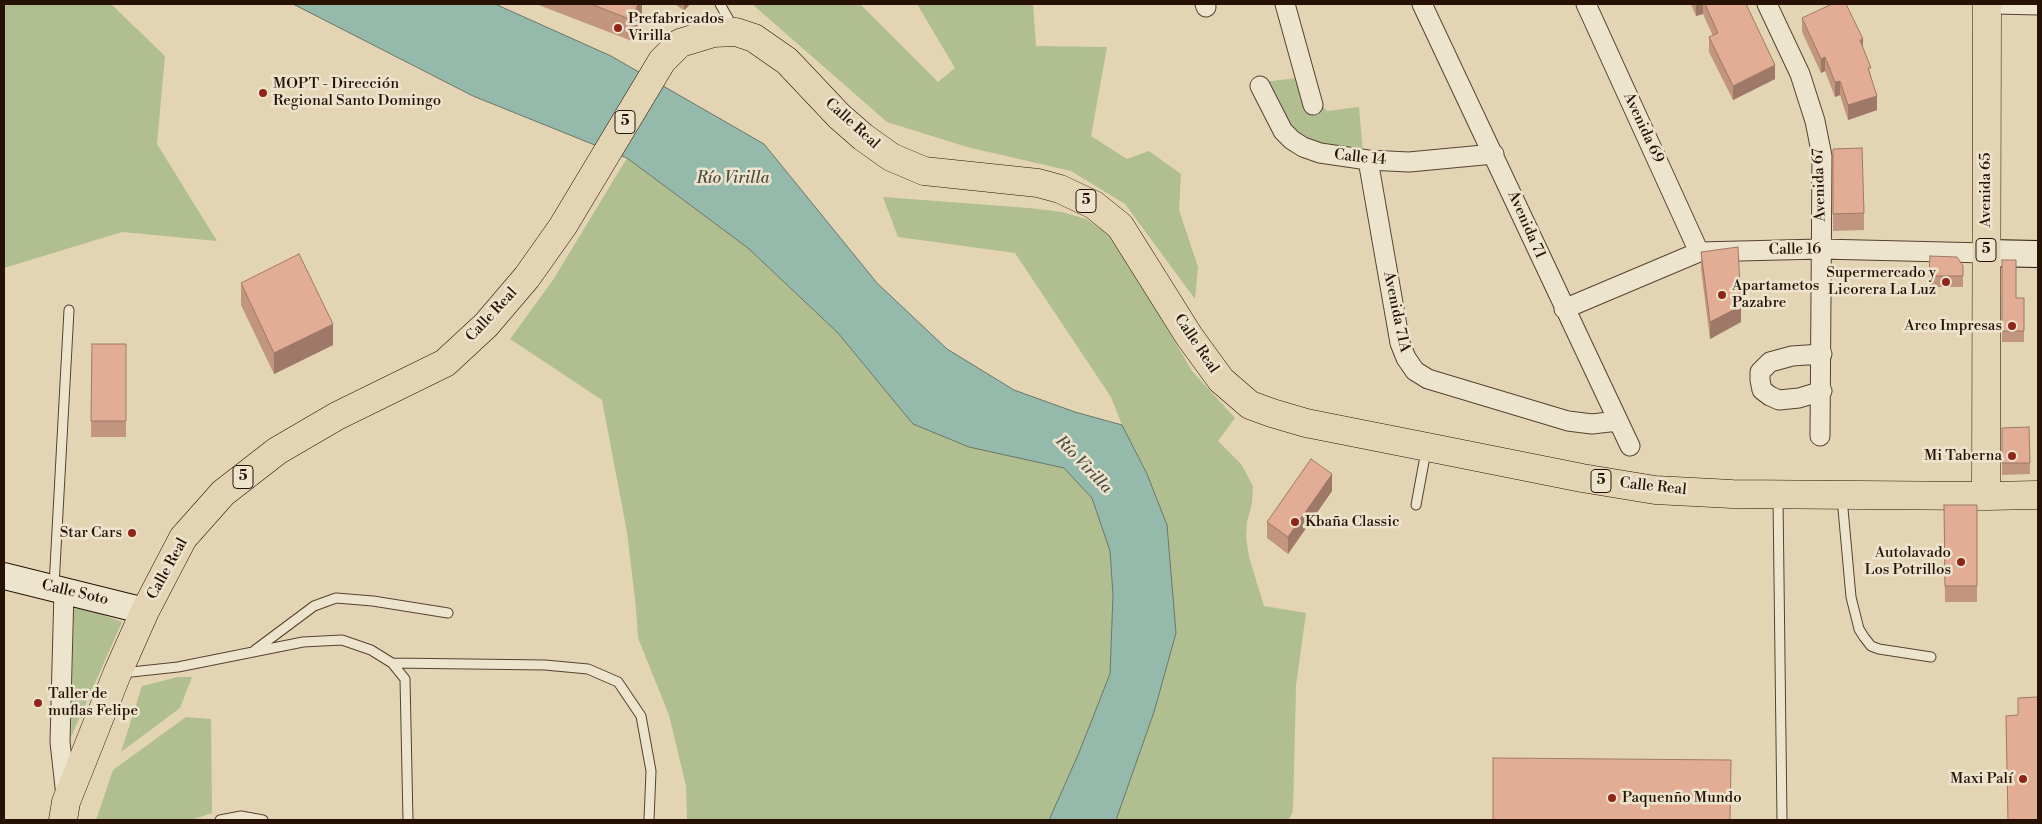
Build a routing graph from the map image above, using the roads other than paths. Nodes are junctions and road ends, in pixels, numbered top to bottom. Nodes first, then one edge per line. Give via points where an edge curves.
1 (720, 4) edge
2 (1285, 4) edge
3 (1586, 4) edge
4 (1767, 4) edge
5 (1987, 4) edge
6 (1996, 4) edge
7 (2038, 5) edge
8 (1428, 6) edge
9 (736, 32) junction
10 (1260, 86) dead end
11 (1313, 105) dead end
12 (1494, 154) junction
13 (1368, 160) junction
14 (1822, 249) junction
15 (1700, 252) junction
16 (1986, 253) junction
17 (2038, 254) edge
18 (1564, 309) junction
19 (69, 310) dead end
20 (1822, 354) junction
21 (1822, 390) junction
22 (1618, 421) junction
23 (1820, 436) dead end
24 (1630, 446) dead end
25 (1427, 448) junction
26 (1778, 495) junction
27 (1842, 495) junction
28 (2038, 495) edge
29 (1986, 496) junction
30 (2038, 499) edge
31 (1416, 505) dead end
32 (4, 576) edge
33 (59, 589) junction
34 (145, 611) junction
35 (448, 613) dead end
36 (253, 652) junction
37 (1931, 657) dead end
38 (392, 663) junction
39 (117, 674) junction
40 (64, 811) edge
41 (220, 820) edge
42 (263, 820) edge
43 (408, 820) edge
44 (650, 820) edge
45 (1782, 820) edge

1 - 9 lane
2 - 11 street
3 - 15 street, Avenida 69
4 - 14 street, Avenida 67 via 1800,74 1815,121 1822,156
5 - 16 main road, Avenida 65 / 5
6 - 7 street
8 - 12 street, Avenida 71
9 - 25 main road, Calle Real / 5 via 754,38 787,61 839,116 891,157 924,171 1060,188 1094,205 1120,226 1220,380 1250,405 1306,423
9 - 34 main road, Calle Real / 5 via 713,33 680,43 662,61 563,226 527,277 486,325 445,363 337,416 286,446 223,493 183,538
10 - 13 street, Calle 14 via 1283,131 1292,140 1320,153
12 - 13 street, Calle 14 via 1409,162
12 - 18 street, Avenida 71
13 - 22 street, Avenida 71A via 1400,343 1415,371 1428,379 1568,421 1592,424
14 - 15 street, Calle 16
14 - 16 street, Calle 16
14 - 20 street, Avenida 67
15 - 18 street, Calle 16
16 - 17 street, Calle 16
16 - 29 main road, Avenida 65 / 5
18 - 22 street, Avenida 71
19 - 33 lane
20 - 21 street, Avenida 67
20 - 21 street via 1792,356 1770,362 1760,372 1760,380 1762,390 1780,400
21 - 23 street, Avenida 67
22 - 24 street, Avenida 71
25 - 26 main road, Calle Real / 5 via 1655,490
25 - 31 lane
26 - 27 main road, Calle Real / 5
26 - 45 lane
27 - 29 main road, Calle Real / 5
27 - 37 lane via 1851,597 1859,628 1871,646
28 - 29 main road, Calle Real
29 - 30 street
32 - 33 street, Calle Soto
33 - 34 street, Calle Soto
33 - 40 street
34 - 39 main road, Calle Real / 5
35 - 36 lane via 336,598 314,606
36 - 38 lane via 303,642 342,640 371,650
36 - 39 lane via 178,667
38 - 43 lane via 405,680
38 - 44 lane via 545,665 588,669 618,682 641,716 651,771
39 - 40 main road, Calle Real / 5
41 - 42 lane via 241,816

